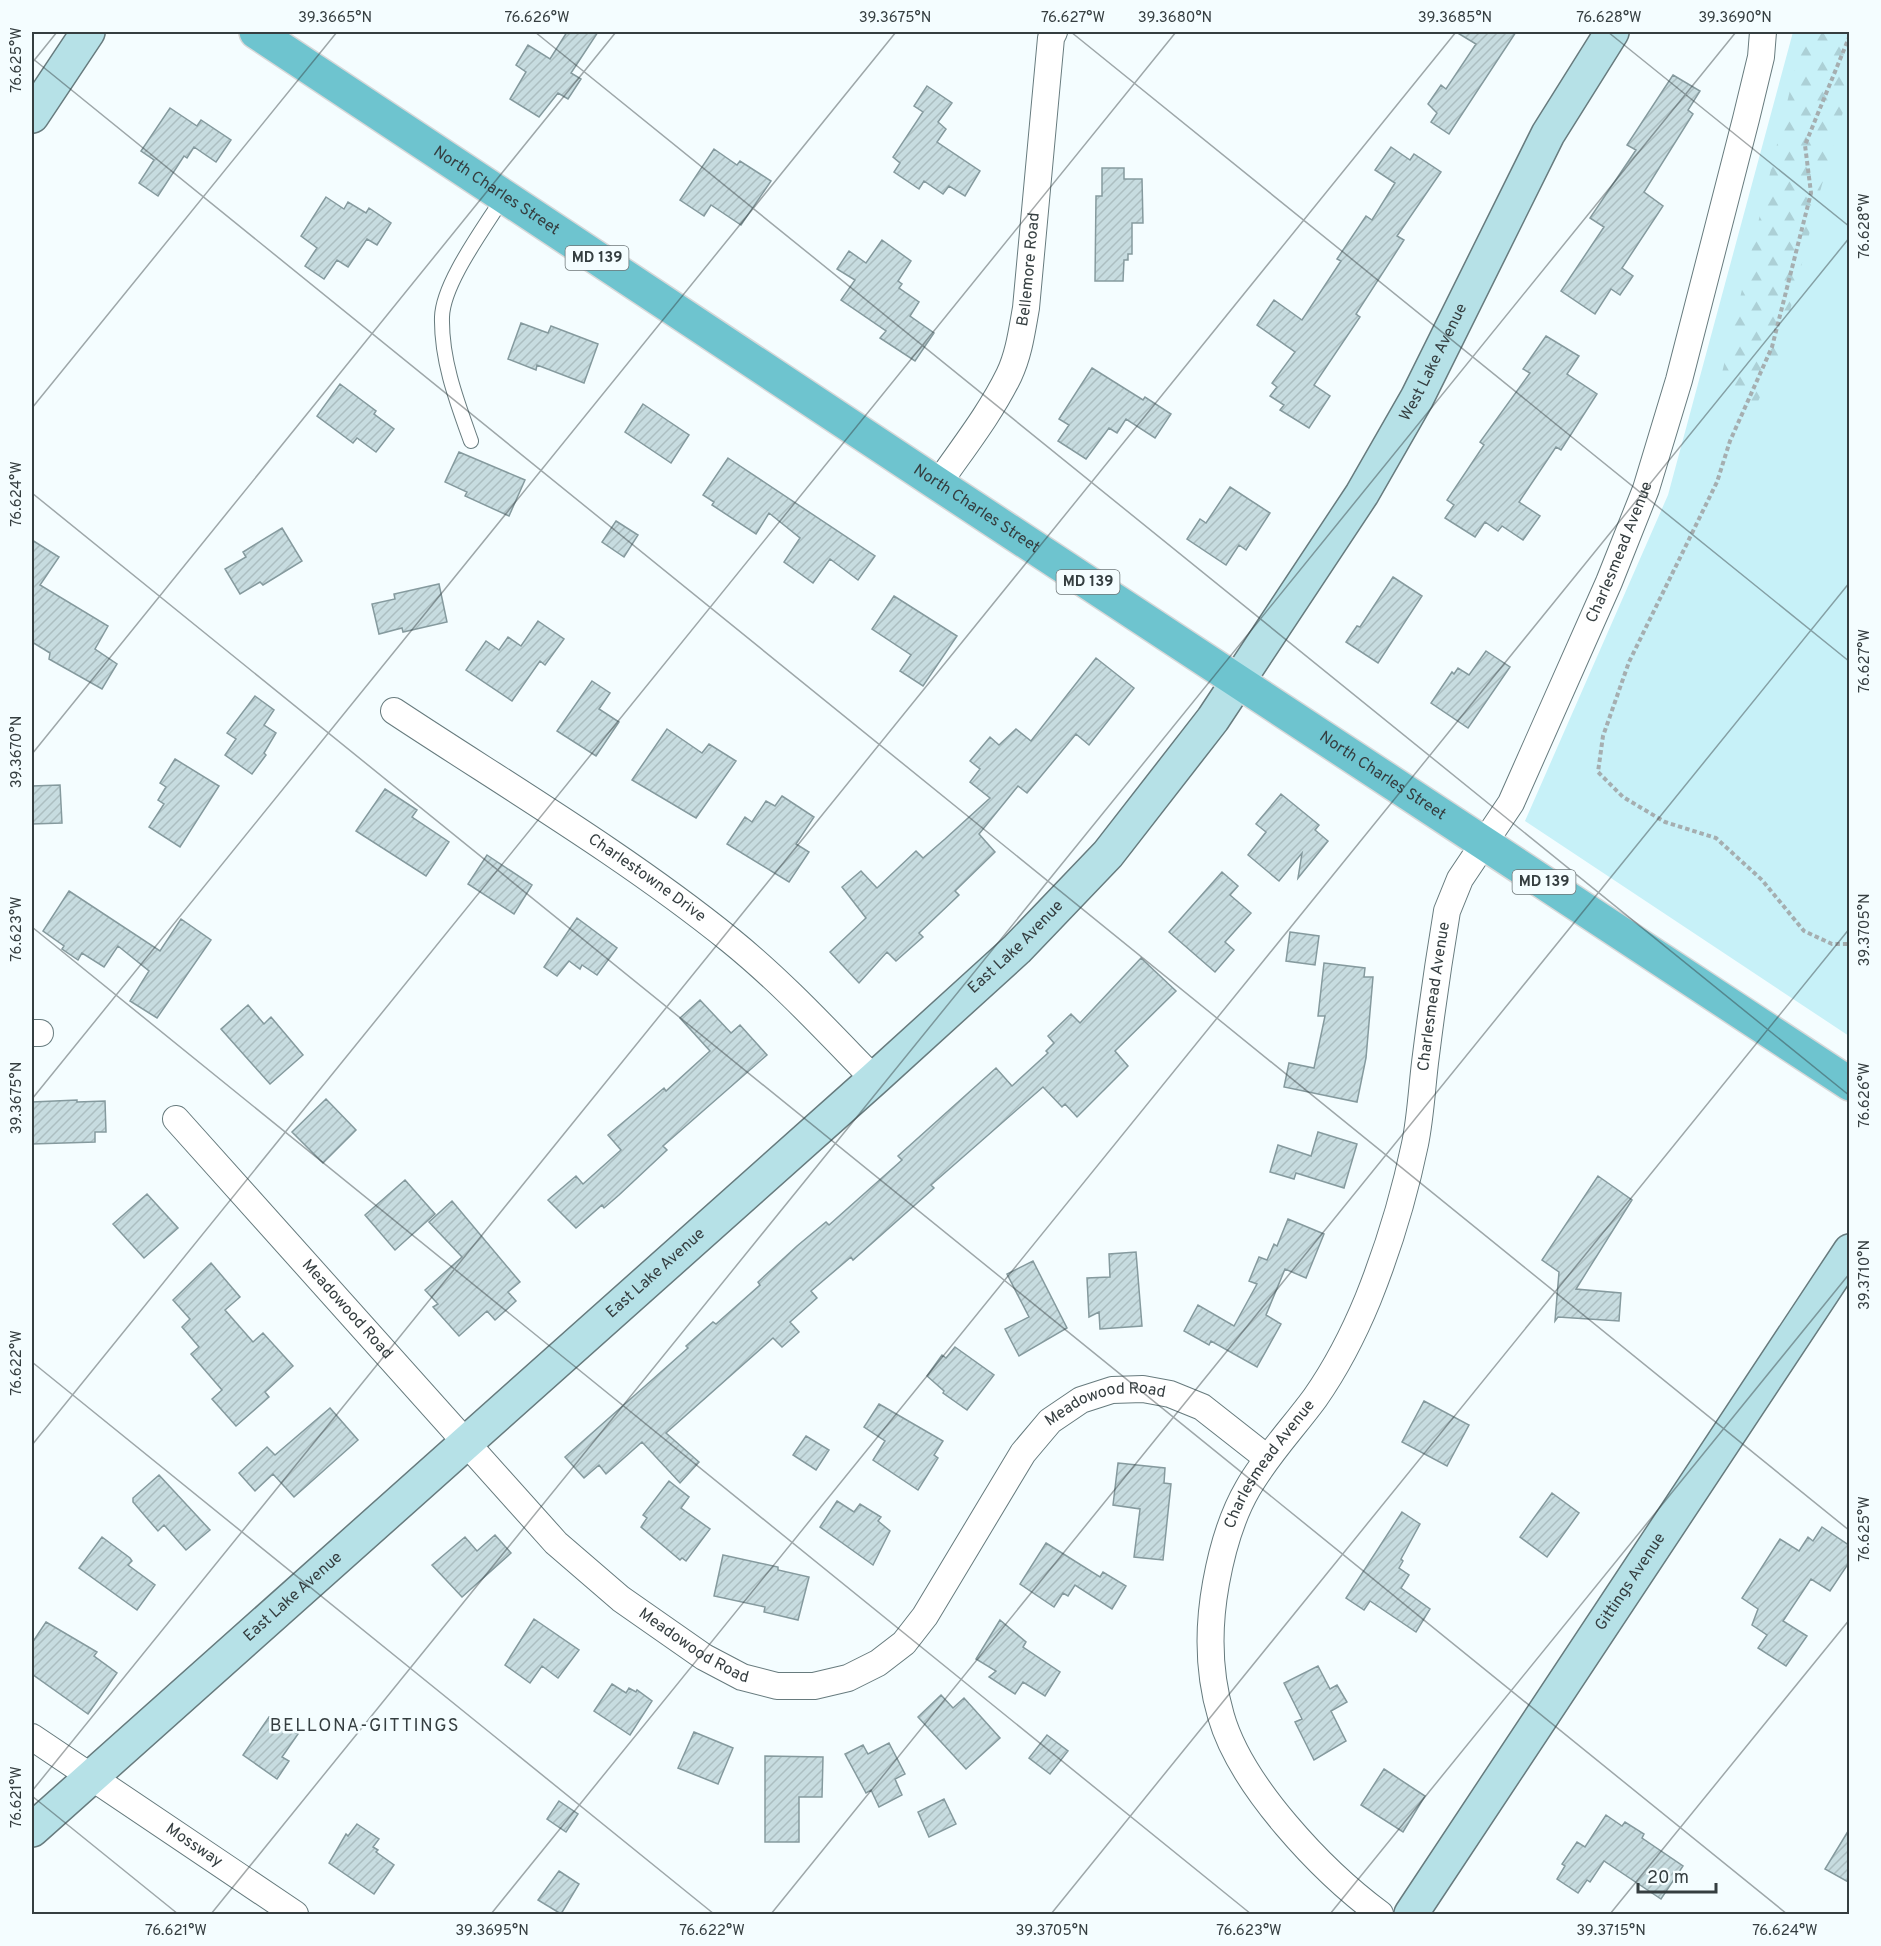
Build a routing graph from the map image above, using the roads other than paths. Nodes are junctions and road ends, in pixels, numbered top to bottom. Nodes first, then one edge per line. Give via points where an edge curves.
1 (88, 32) edge
2 (256, 32) edge
3 (1612, 32) edge
4 (1763, 32) edge
5 (1048, 34) edge
6 (32, 116) edge
7 (504, 196) junction
8 (471, 441) dead end
9 (938, 484) junction
10 (1238, 680) junction
11 (394, 711) dead end
12 (1485, 842) junction
13 (874, 1079) junction
14 (1850, 1084) edge
15 (176, 1119) dead end
16 (1850, 1251) edge
17 (464, 1443) junction
18 (1267, 1458) junction
19 (32, 1737) edge
20 (91, 1777) junction
21 (32, 1830) edge
22 (296, 1914) edge
23 (1380, 1914) edge
24 (1412, 1914) edge

1 - 6 street
2 - 7 main road, North Charles Street / MD 139
3 - 10 street, West Lake Avenue via 1537,154 1399,434
4 - 12 street, Charlesmead Avenue via 1761,57 1679,380 1646,489 1511,803
5 - 9 street, Bellemore Road via 1032,254 1020,343 999,393
7 - 8 lane via 455,276 442,316 450,382
7 - 9 main road, North Charles Street / MD 139
9 - 10 main road, North Charles Street / MD 139
10 - 12 main road, North Charles Street / MD 139
10 - 13 street, East Lake Avenue via 1194,745 1108,854 1017,949
11 - 13 street, Charlestowne Drive via 640,874 730,940 804,1007
12 - 14 main road, North Charles Street / MD 139
12 - 18 street, Charlesmead Avenue via 1460,879 1447,911 1415,1140 1389,1242 1342,1354 1315,1398
13 - 17 street, East Lake Avenue
15 - 17 street, Meadowood Road
16 - 24 street, Gittings Avenue
17 - 18 street, Meadowood Road via 556,1544 596,1579 704,1657 742,1677 777,1686 814,1686 858,1673 904,1643 925,1616 1023,1453 1050,1420 1081,1400 1112,1390 1143,1389 1170,1394 1202,1407
17 - 20 street, East Lake Avenue
18 - 23 street, Charlesmead Avenue via 1246,1490 1232,1522 1213,1602 1211,1673 1221,1718 1239,1756 1287,1826 1332,1874
19 - 20 street, Mossway
20 - 21 street, East Lake Avenue
20 - 22 street, Mossway

